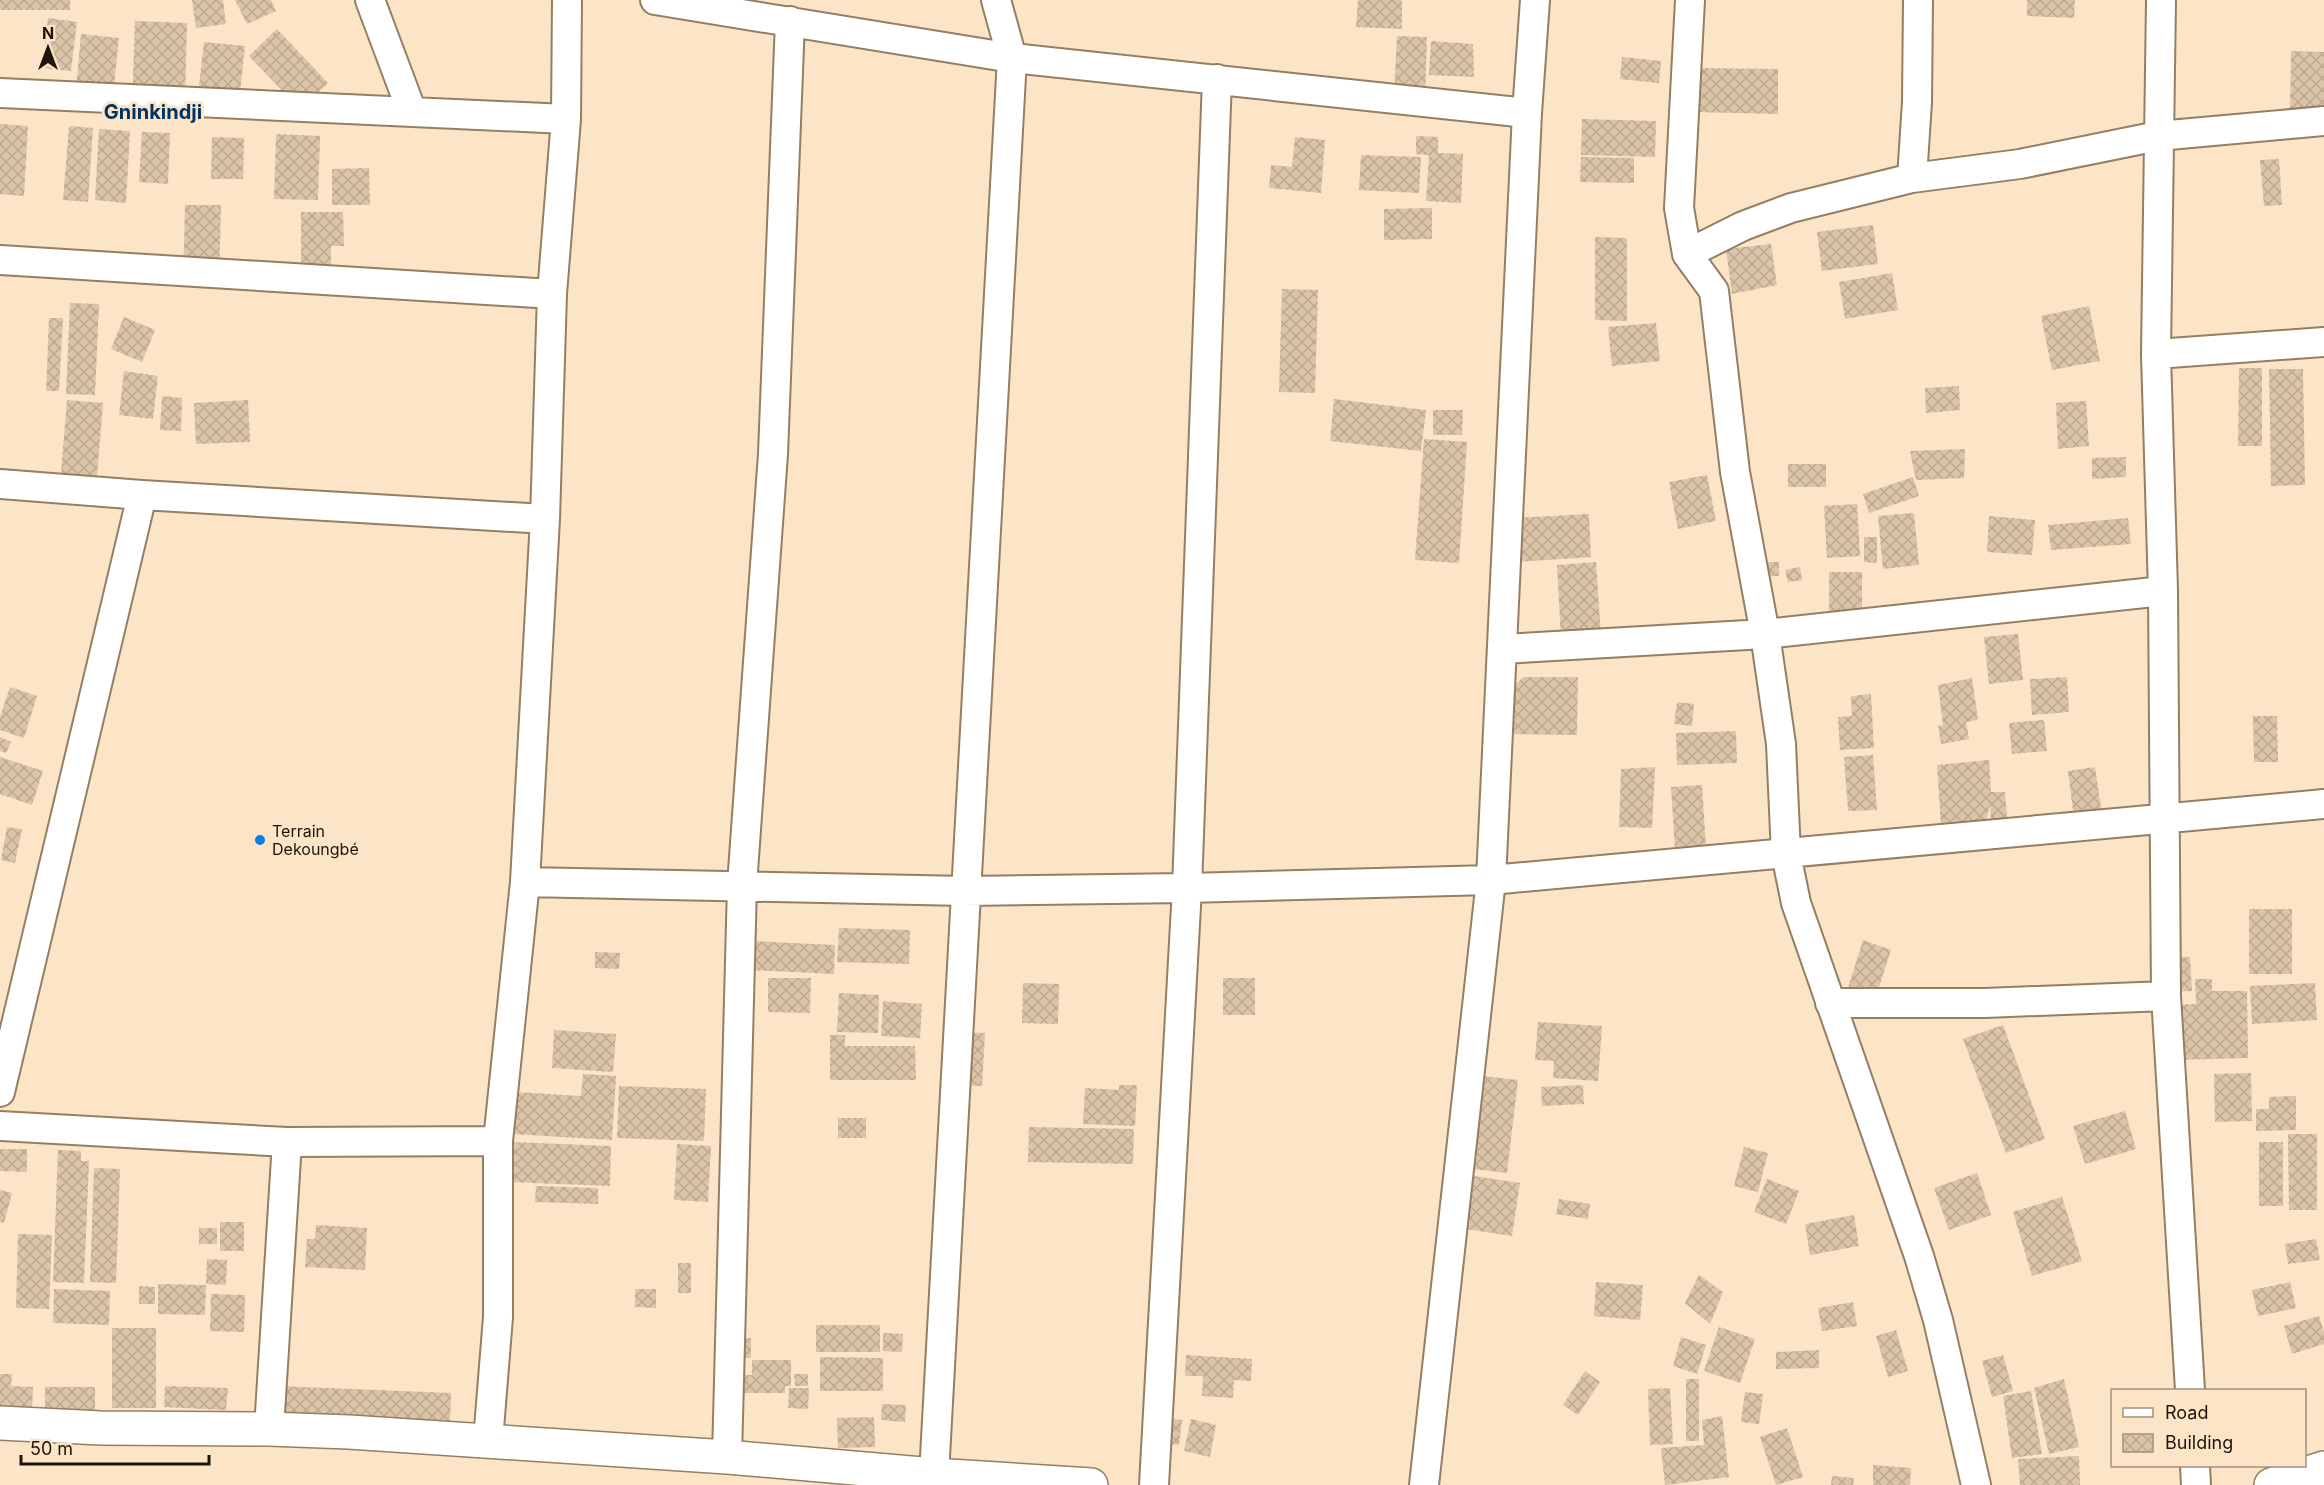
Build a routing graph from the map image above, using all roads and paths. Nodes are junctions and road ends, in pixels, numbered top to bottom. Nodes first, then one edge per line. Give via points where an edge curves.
1 (370, 0) edge
2 (567, 0) edge
3 (655, 0) edge
4 (996, 0) edge
5 (1535, 0) edge
6 (1690, 0) edge
7 (1917, 0) edge
8 (2161, 0) edge
9 (790, 21) junction
10 (1012, 58) junction
11 (1217, 79) junction
12 (0, 93) edge
13 (411, 112) junction
14 (1527, 113) junction
15 (566, 119) junction
16 (2324, 121) edge
17 (2158, 136) junction
18 (1912, 178) junction
19 (1687, 254) junction
20 (0, 260) edge
21 (552, 294) junction
22 (2324, 342) edge
23 (2156, 354) junction
24 (0, 484) edge
25 (142, 495) junction
26 (545, 519) junction
27 (2163, 591) junction
28 (1765, 634) junction
29 (1503, 648) junction
30 (2324, 804) edge
31 (2164, 817) junction
32 (1786, 854) junction
33 (1491, 880) junction
34 (525, 882) junction
35 (742, 885) junction
36 (1187, 888) junction
37 (966, 891) junction
38 (2166, 996) junction
39 (1830, 1003) junction
40 (0, 1092) edge
41 (0, 1126) edge
42 (498, 1141) junction
43 (287, 1143) junction
44 (2190, 1389) edge
45 (0, 1423) edge
46 (269, 1429) junction
47 (488, 1441) junction
48 (727, 1457) junction
49 (2195, 1467) edge
50 (2324, 1468) edge
51 (934, 1475) junction
52 (1091, 1485) edge
53 (1154, 1485) edge
54 (1424, 1485) edge
55 (1976, 1485) edge
56 (2196, 1485) edge
57 (2271, 1485) edge

1 - 13 street
2 - 15 street
3 - 9 street
4 - 10 street
5 - 14 street
6 - 19 street via 1679,208
7 - 18 street
8 - 17 street
9 - 10 street
9 - 35 street via 773,454
10 - 11 street
10 - 37 street
11 - 14 street
11 - 36 street
12 - 13 street
13 - 15 street
14 - 29 street
15 - 21 street
16 - 17 street
17 - 18 street via 2020,164
17 - 23 street
18 - 19 street via 1791,208
19 - 28 street via 1713,291 1736,472
20 - 21 street
21 - 26 street
22 - 23 street
23 - 27 street
24 - 25 street
25 - 26 street
25 - 40 street
26 - 34 street
27 - 28 street
27 - 31 street
28 - 29 street
28 - 32 street via 1781,744
29 - 33 street
30 - 31 street
31 - 32 street
31 - 38 street
32 - 33 street
32 - 39 street via 1796,903
33 - 36 street
33 - 54 street
34 - 35 street
34 - 42 street
35 - 37 street
35 - 48 street
36 - 37 street
36 - 53 street
37 - 51 street
38 - 39 street via 1985,1003
38 - 44 street
39 - 55 street via 1932,1298
41 - 43 street
42 - 43 street
42 - 47 street via 498,1317
43 - 46 street
45 - 46 street
46 - 47 street
47 - 48 street
48 - 51 street
49 - 56 street
50 - 57 street
51 - 52 street

